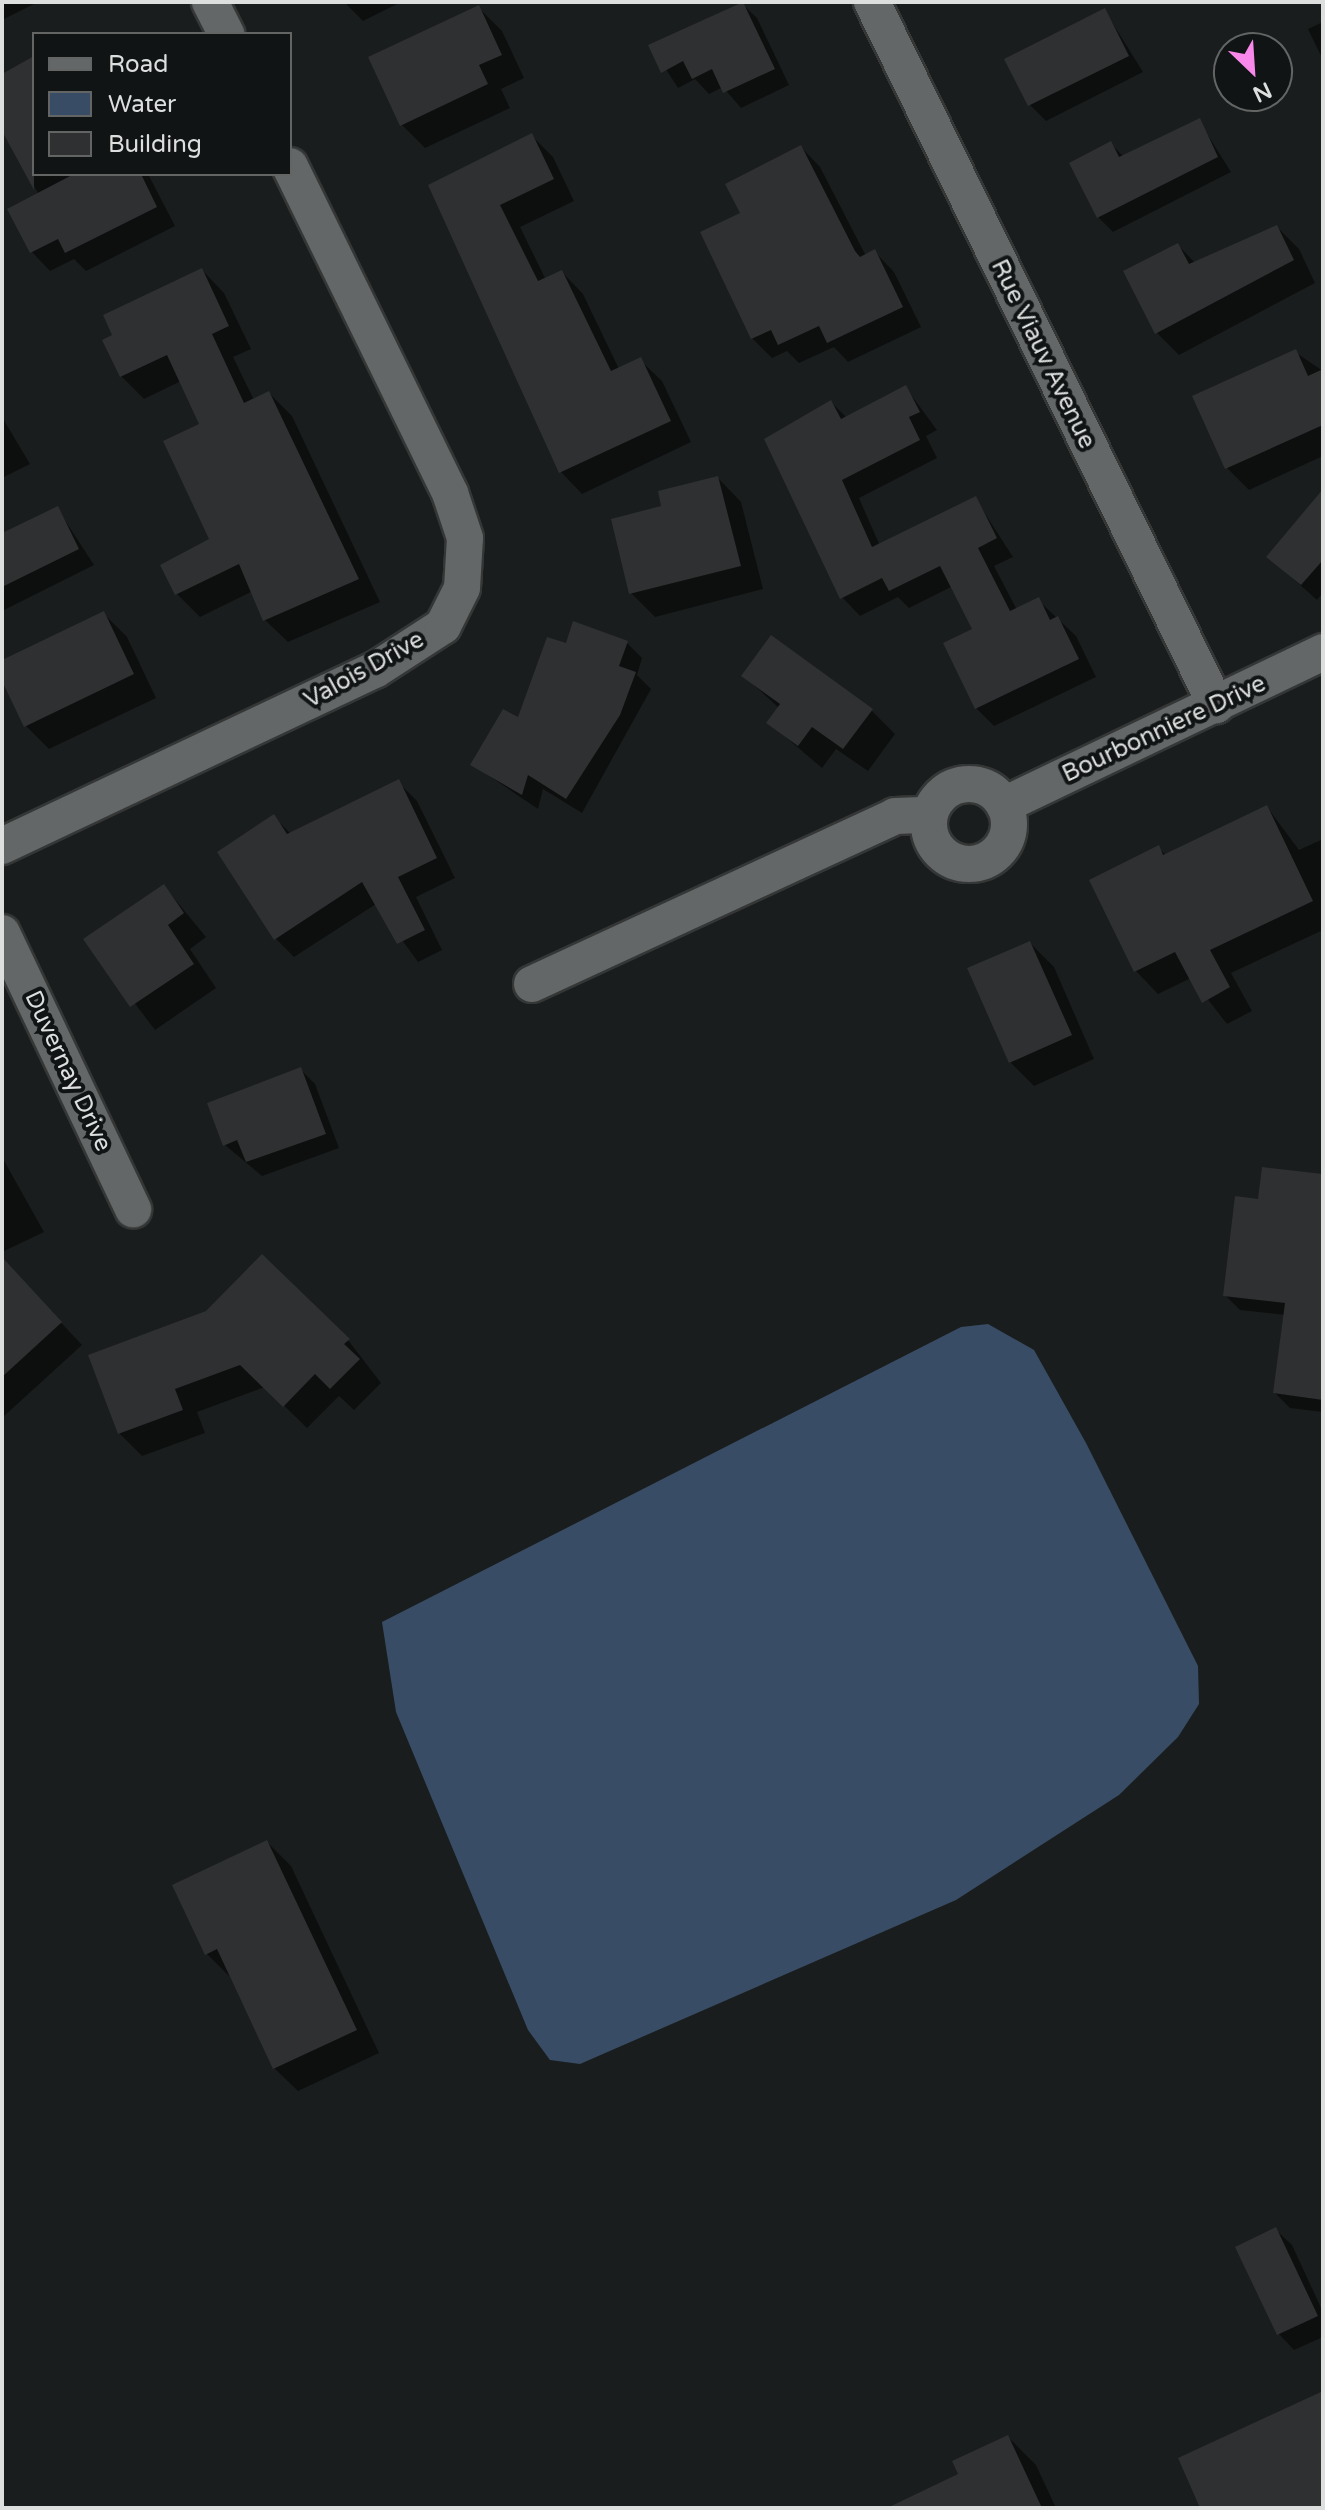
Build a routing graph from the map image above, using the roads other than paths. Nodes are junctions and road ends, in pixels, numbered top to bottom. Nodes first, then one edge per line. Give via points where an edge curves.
1 (210, 2) edge
2 (872, 2) edge
3 (225, 32) edge
4 (292, 170) edge
5 (1323, 652) edge
6 (1216, 705) junction
7 (1004, 805) junction
8 (929, 815) junction
9 (2, 846) edge
10 (2, 933) edge
11 (532, 984) dead end
12 (133, 1209) dead end

1 - 3 street
2 - 6 street, Rue Viauv Avenue
4 - 9 street, Valois Drive via 450,493 465,538 462,588 443,626 375,670
5 - 6 street, Bourbonniere Drive
6 - 7 street, Bourbonniere Drive
7 - 8 street via 984,786 957,785
7 - 8 street via 1005,841 976,864 941,853
8 - 11 street via 895,816
10 - 12 street, Duvernay Drive

